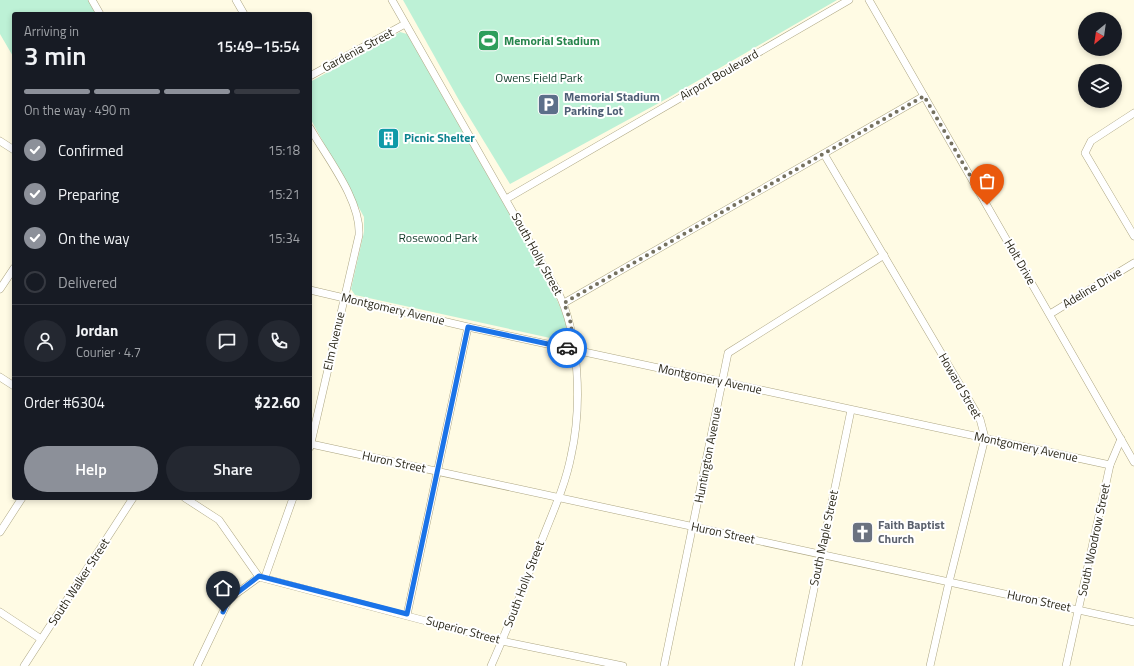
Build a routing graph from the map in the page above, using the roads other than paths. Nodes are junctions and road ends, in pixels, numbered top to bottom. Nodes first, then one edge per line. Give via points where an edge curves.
1 (92, 0) edge
2 (236, 0) edge
3 (392, 0) edge
4 (849, 0) edge
5 (869, 0) edge
6 (99, 12) edge
7 (243, 12) edge
8 (405, 24) junction
9 (312, 75) edge
10 (924, 96) junction
11 (1134, 113) edge
12 (312, 131) edge
13 (0, 141) edge
14 (12, 149) edge
15 (824, 154) junction
16 (506, 199) junction
17 (1134, 236) edge
18 (884, 255) junction
19 (1134, 263) edge
20 (12, 271) edge
21 (0, 288) edge
22 (312, 290) edge
23 (344, 297) junction
24 (564, 303) junction
25 (1050, 314) junction
26 (468, 327) junction
27 (575, 349) junction
28 (0, 377) edge
29 (722, 382) junction
30 (12, 385) edge
31 (851, 410) junction
32 (985, 438) junction
33 (1121, 440) junction
34 (312, 441) edge
35 (312, 446) edge
36 (1134, 462) edge
37 (1110, 465) junction
38 (438, 471) junction
39 (559, 497) junction
40 (21, 500) edge
41 (132, 500) edge
42 (188, 500) edge
43 (292, 500) edge
44 (694, 526) junction
45 (0, 532) edge
46 (821, 554) junction
47 (262, 577) junction
48 (949, 582) junction
49 (1078, 610) junction
50 (0, 612) edge
51 (407, 614) junction
52 (1134, 622) edge
53 (41, 639) junction
54 (502, 640) junction
55 (24, 666) edge
56 (197, 666) edge
57 (491, 666) edge
58 (623, 666) edge
59 (664, 666) edge
60 (798, 666) edge
61 (930, 666) edge
62 (1066, 666) edge

1 - 6 street
2 - 7 street
3 - 8 street, South Holly Street
4 - 16 street, Airport Boulevard
5 - 10 street, Holt Drive
8 - 9 street, Gardenia Street
8 - 16 street, South Holly Street
10 - 15 street
10 - 25 street, Holt Drive
11 - 17 street via 1091,142 1085,153
12 - 23 street, Elm Avenue via 351,197 359,218 359,235
13 - 14 street
15 - 18 street, Howard Street
15 - 24 street
16 - 24 street, South Holly Street
18 - 29 street, Huntington Avenue via 728,353
18 - 32 street, Howard Street via 980,420
19 - 25 street, Adeline Drive
20 - 21 street
22 - 23 street, Montgomery Avenue
23 - 26 street, Montgomery Avenue
23 - 34 street, Elm Avenue
24 - 27 street, South Holly Street
25 - 33 street, Holt Drive
26 - 27 street, Montgomery Avenue
26 - 38 street
27 - 29 street, Montgomery Avenue
27 - 39 street, South Holly Street via 577,418 571,457
28 - 30 street
29 - 31 street, Montgomery Avenue
29 - 44 street, Huntington Avenue
31 - 32 street, Montgomery Avenue
31 - 46 street, South Maple Street
32 - 37 street, Montgomery Avenue
32 - 48 street
33 - 36 street, Holt Drive
33 - 37 street, South Woodrow Street
35 - 38 street, Huron Street
37 - 49 street, South Woodrow Street
38 - 39 street, Huron Street
38 - 51 street
39 - 44 street, Huron Street
39 - 54 street, South Holly Street
40 - 45 street
41 - 53 street, South Walker Street
42 - 47 street via 219,520
43 - 47 street
44 - 46 street, Huron Street
44 - 59 street, Huntington Avenue
46 - 48 street, Huron Street
46 - 60 street, South Maple Street
47 - 51 street, Superior Street
47 - 56 street via 229,599
48 - 49 street, Huron Street
48 - 61 street
49 - 52 street, Huron Street
49 - 62 street, South Woodrow Street
50 - 53 street
51 - 54 street, Superior Street
53 - 55 street, South Walker Street
54 - 57 street, South Holly Street
54 - 58 street, Superior Street

